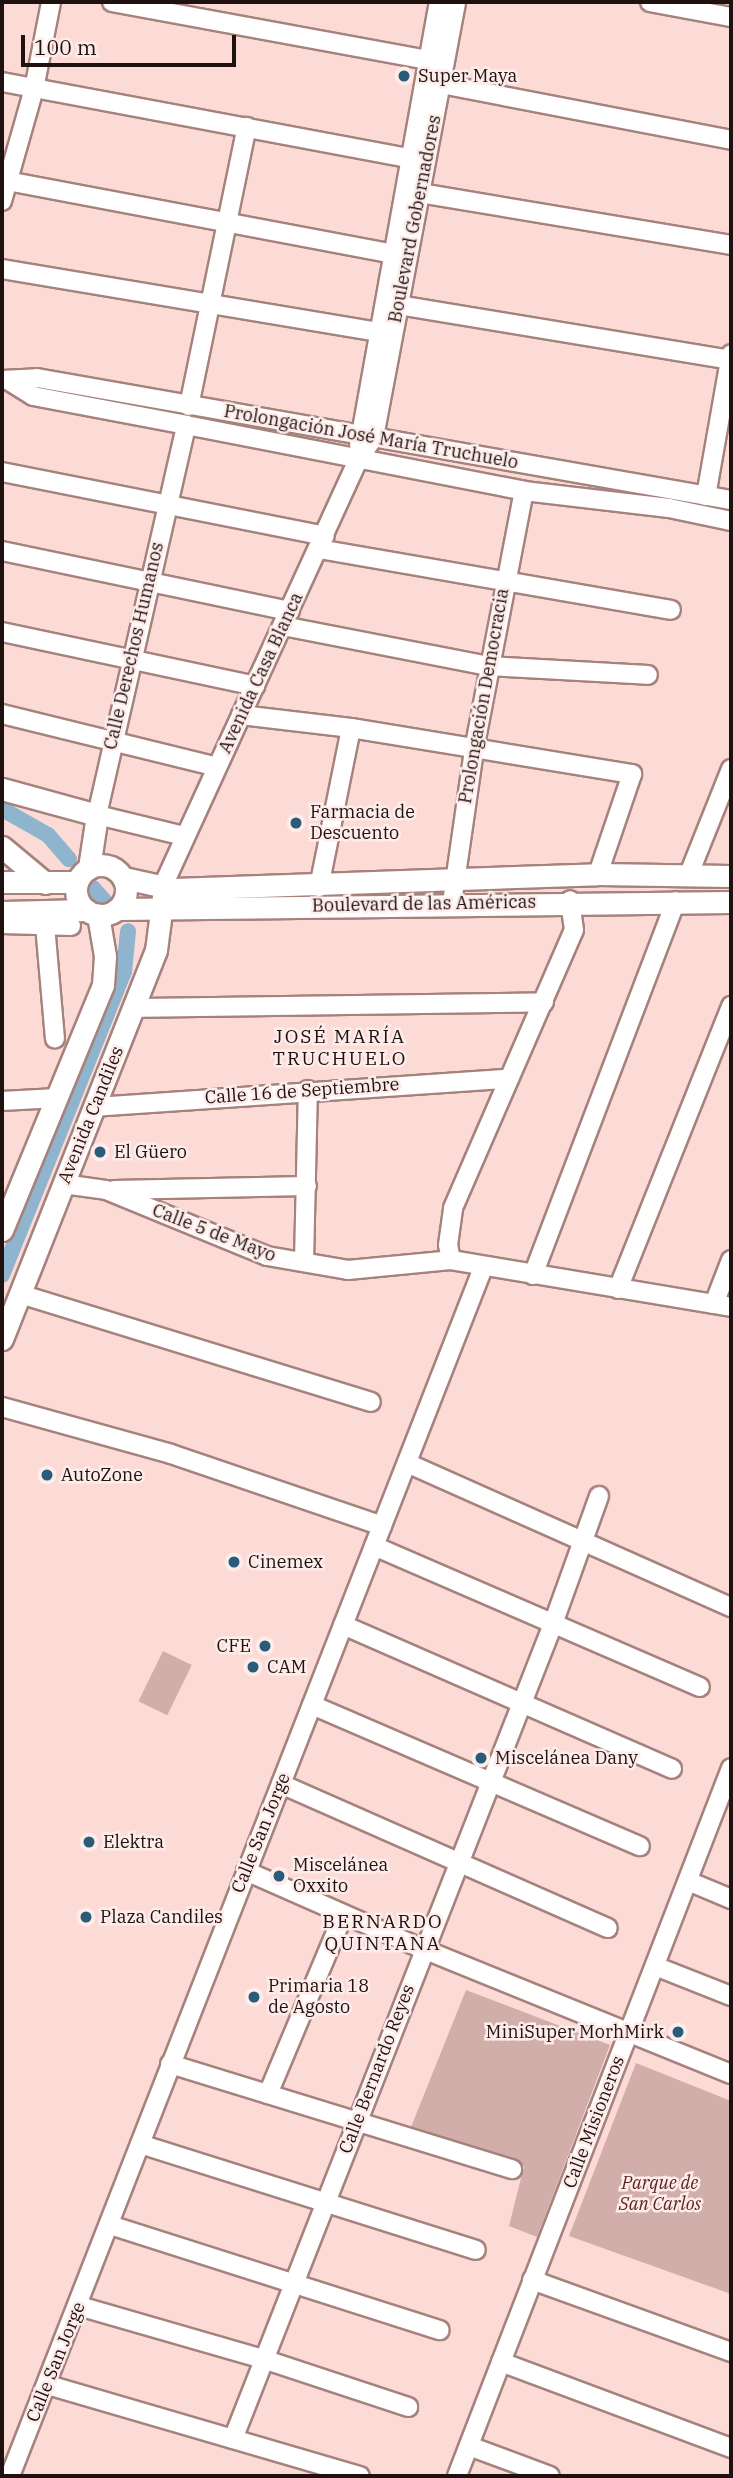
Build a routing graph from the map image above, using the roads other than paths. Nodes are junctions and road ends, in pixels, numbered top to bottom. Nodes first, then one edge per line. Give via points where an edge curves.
1 (51, 2) edge
2 (112, 2) edge
3 (439, 2) edge
4 (456, 2) edge
5 (650, 2) edge
6 (731, 17) edge
7 (428, 60) junction
8 (2, 82) edge
9 (441, 84) junction
10 (34, 89) junction
11 (247, 127) junction
12 (731, 140) edge
13 (410, 158) junction
14 (5, 181) edge
15 (420, 194) junction
16 (2, 201) edge
17 (229, 222) junction
18 (731, 245) edge
19 (400, 255) junction
20 (2, 269) edge
21 (399, 305) junction
22 (211, 307) junction
23 (377, 332) junction
24 (731, 357) edge
25 (6, 381) edge
26 (189, 406) junction
27 (186, 425) junction
28 (366, 436) junction
29 (359, 458) junction
30 (2, 472) edge
31 (524, 491) junction
32 (706, 496) junction
33 (731, 500) edge
34 (167, 504) junction
35 (731, 521) edge
36 (322, 542) junction
37 (2, 551) edge
38 (150, 579) junction
39 (505, 581) junction
40 (671, 610) dead end
41 (287, 618) junction
42 (2, 632) edge
43 (131, 658) junction
44 (489, 666) junction
45 (648, 675) dead end
46 (255, 686) junction
47 (2, 715) edge
48 (241, 715) junction
49 (351, 728) junction
50 (112, 740) junction
51 (474, 750) junction
52 (217, 768) junction
53 (731, 769) edge
54 (2, 789) edge
55 (97, 815) junction
56 (184, 836) junction
57 (2, 847) edge
58 (598, 874) junction
59 (689, 874) junction
60 (83, 875) junction
61 (731, 876) edge
62 (124, 877) junction
63 (453, 880) junction
64 (2, 882) edge
65 (45, 883) junction
66 (319, 887) junction
67 (162, 888) junction
68 (570, 900) junction
69 (676, 901) junction
70 (731, 902) edge
71 (452, 903) junction
72 (163, 910) junction
73 (2, 912) edge
74 (93, 915) junction
75 (2, 924) edge
76 (45, 925) junction
77 (544, 1002) junction
78 (731, 1006) edge
79 (134, 1008) junction
80 (55, 1039) dead end
81 (509, 1079) junction
82 (308, 1090) junction
83 (57, 1098) junction
84 (2, 1101) edge
85 (94, 1107) junction
86 (63, 1184) junction
87 (306, 1186) junction
88 (106, 1191) junction
89 (2, 1230) edge
90 (452, 1260) junction
91 (731, 1260) edge
92 (304, 1262) junction
93 (483, 1268) junction
94 (533, 1275) junction
95 (618, 1289) junction
96 (20, 1294) junction
97 (723, 1306) edge
98 (2, 1339) edge
99 (371, 1402) dead end
100 (2, 1407) edge
101 (407, 1463) junction
102 (598, 1496) dead end
103 (382, 1526) junction
104 (584, 1544) junction
105 (374, 1546) junction
106 (731, 1607) edge
107 (553, 1624) junction
108 (343, 1625) junction
109 (701, 1687) dead end
110 (522, 1703) junction
111 (313, 1705) junction
112 (731, 1768) edge
113 (672, 1769) dead end
114 (281, 1784) junction
115 (489, 1784) junction
116 (726, 1796) edge
117 (640, 1846) dead end
118 (458, 1862) junction
119 (246, 1871) junction
120 (688, 1881) junction
121 (731, 1899) edge
122 (343, 1916) junction
123 (607, 1928) dead end
124 (423, 1949) junction
125 (655, 1966) junction
126 (731, 1996) edge
127 (628, 2035) junction
128 (170, 2064) junction
129 (731, 2074) edge
130 (268, 2094) junction
131 (357, 2123) junction
132 (140, 2144) junction
133 (512, 2169) dead end
134 (326, 2203) junction
135 (110, 2225) junction
136 (477, 2250) dead end
137 (532, 2280) junction
138 (293, 2284) junction
139 (79, 2306) junction
140 (440, 2330) dead end
141 (731, 2352) edge
142 (263, 2359) junction
143 (501, 2362) junction
144 (48, 2385) junction
145 (408, 2407) dead end
146 (233, 2439) junction
147 (468, 2446) junction
148 (731, 2448) edge
149 (9, 2476) edge
150 (360, 2476) edge
151 (457, 2476) edge
152 (550, 2476) edge

1 - 10 street
2 - 7 street
3 - 7 street, Boulevard Gobernadores
4 - 9 street, Boulevard Gobernadores
5 - 6 street
7 - 13 street, Boulevard Gobernadores
8 - 10 street
9 - 12 street
9 - 15 street, Boulevard Gobernadores
10 - 11 street
10 - 14 street
11 - 13 street
11 - 17 street
13 - 19 street, Boulevard Gobernadores
14 - 16 street
14 - 17 street
15 - 18 street
15 - 19 street, Boulevard Gobernadores
17 - 19 street
17 - 22 street
19 - 21 street, Boulevard Gobernadores
19 - 23 street, Boulevard Gobernadores
20 - 22 street
21 - 24 street
21 - 28 street, Boulevard Gobernadores
22 - 23 street
22 - 26 street
23 - 28 street, Boulevard Gobernadores
24 - 32 street
25 - 26 street, Prolongación José María Truchuelo via 37,378
25 - 27 street, Prolongación José María Truchuelo via 33,396
26 - 28 street, Prolongación José María Truchuelo
27 - 29 street, Prolongación José María Truchuelo
27 - 34 street, Calle Derechos Humanos
28 - 29 street, Avenida Casa Blanca
28 - 32 street, Prolongación José María Truchuelo
29 - 31 street, Prolongación José María Truchuelo
29 - 36 street, Avenida Casa Blanca
30 - 34 street
31 - 35 street, Prolongación José María Truchuelo via 668,508
31 - 39 street, Prolongación Democracia
32 - 33 street, Prolongación José María Truchuelo
34 - 36 street
34 - 38 street, Calle Derechos Humanos
36 - 39 street
36 - 41 street, Avenida Casa Blanca
37 - 38 street
38 - 41 street
38 - 43 street, Calle Derechos Humanos
39 - 40 street
39 - 44 street, Prolongación Democracia
41 - 44 street
41 - 46 street, Avenida Casa Blanca
42 - 43 street
43 - 46 street
43 - 50 street, Calle Derechos Humanos
44 - 45 street
44 - 51 street, Prolongación Democracia
46 - 48 street, Avenida Casa Blanca
47 - 50 street
48 - 49 street
48 - 52 street, Avenida Casa Blanca
49 - 51 street
49 - 66 street
50 - 52 street
50 - 55 street, Calle Derechos Humanos
51 - 58 street via 632,774
51 - 63 street, Prolongación Democracia
52 - 56 street, Avenida Casa Blanca
53 - 59 street
54 - 55 main road
55 - 56 street
55 - 60 main road, Calle Derechos Humanos
56 - 67 street, Avenida Casa Blanca
57 - 65 main road
58 - 59 main road, Boulevard de las Américas
58 - 63 main road, Boulevard de las Américas
59 - 61 main road, Boulevard de las Américas
60 - 62 main road via 110,867
60 - 65 main road
60 - 74 main road via 77,899
62 - 67 main road, Boulevard de las Américas
62 - 74 main road via 127,894
63 - 66 main road, Boulevard de las Américas
63 - 71 street, Prolongación Democracia
64 - 65 main road
66 - 67 main road, Boulevard de las Américas
67 - 72 main road, Avenida Candiles
68 - 69 main road, Boulevard de las Américas
68 - 71 main road, Boulevard de las Américas
68 - 77 street via 574,930
69 - 70 main road, Boulevard de las Américas
69 - 94 street
71 - 72 main road, Boulevard de las Américas
72 - 74 main road, Boulevard de las Américas
72 - 79 main road, Avenida Candiles via 156,950
73 - 74 main road, Boulevard de las Américas
74 - 76 street, Boulevard de las Américas
74 - 83 main road, Avenida Candiles via 105,956 103,985
75 - 76 street, Boulevard de las Américas
76 - 80 street
77 - 79 street
77 - 81 street
78 - 95 street
79 - 85 main road, Avenida Candiles
81 - 82 street, Calle 16 de Septiembre
81 - 90 street via 453,1208 448,1245
82 - 85 street, Calle 16 de Septiembre
82 - 87 street
83 - 84 street
83 - 89 main road, Avenida Candiles
85 - 86 main road, Avenida Candiles
86 - 88 street, Calle 5 de Mayo
86 - 96 main road, Avenida Candiles
87 - 88 street
87 - 92 street
88 - 92 street, Calle 5 de Mayo via 267,1256
90 - 92 street, Calle 5 de Mayo via 348,1270
90 - 93 street, Calle 5 de Mayo
91 - 97 street
93 - 94 street, Calle 5 de Mayo
93 - 101 street, Calle San Jorge
94 - 95 street, Calle 5 de Mayo
95 - 97 street, Calle 5 de Mayo
96 - 98 main road, Avenida Candiles
96 - 99 street
100 - 103 street via 171,1454
101 - 103 street, Calle San Jorge
101 - 104 street
102 - 104 street, Calle Bernardo Reyes
103 - 105 street, Calle San Jorge
104 - 106 street
104 - 107 street, Calle Bernardo Reyes
105 - 107 street
105 - 108 street, Calle San Jorge
107 - 109 street
107 - 110 street, Calle Bernardo Reyes
108 - 110 street
108 - 111 street, Calle San Jorge
110 - 113 street
110 - 115 street, Calle Bernardo Reyes
111 - 114 street, Calle San Jorge
111 - 115 street
112 - 116 street, Calle Misioneros
114 - 118 street
114 - 119 street, Calle San Jorge
115 - 117 street
115 - 118 street, Calle Bernardo Reyes
116 - 120 street, Calle Misioneros
118 - 123 street
118 - 124 street, Calle Bernardo Reyes
119 - 122 street
119 - 128 street, Calle San Jorge
120 - 121 street
120 - 125 street, Calle Misioneros
122 - 124 street
122 - 130 street
124 - 127 street
124 - 131 street, Calle Bernardo Reyes
125 - 126 street
125 - 127 street, Calle Misioneros
127 - 129 street
127 - 137 street, Calle Misioneros
128 - 130 street
128 - 132 street, Calle San Jorge
130 - 131 street
131 - 133 street
131 - 134 street, Calle Bernardo Reyes
132 - 134 street
132 - 135 street, Calle San Jorge
134 - 136 street
134 - 138 street, Calle Bernardo Reyes
135 - 138 street
135 - 139 street, Calle San Jorge
137 - 141 street
137 - 143 street, Calle Misioneros
138 - 140 street
138 - 142 street, Calle Bernardo Reyes
139 - 142 street
139 - 144 street, Calle San Jorge
142 - 145 street
142 - 146 street, Calle Bernardo Reyes
143 - 147 street, Calle Misioneros
143 - 148 street
144 - 146 street
144 - 149 street, Calle San Jorge
146 - 150 street
147 - 151 street, Calle Misioneros
147 - 152 street

